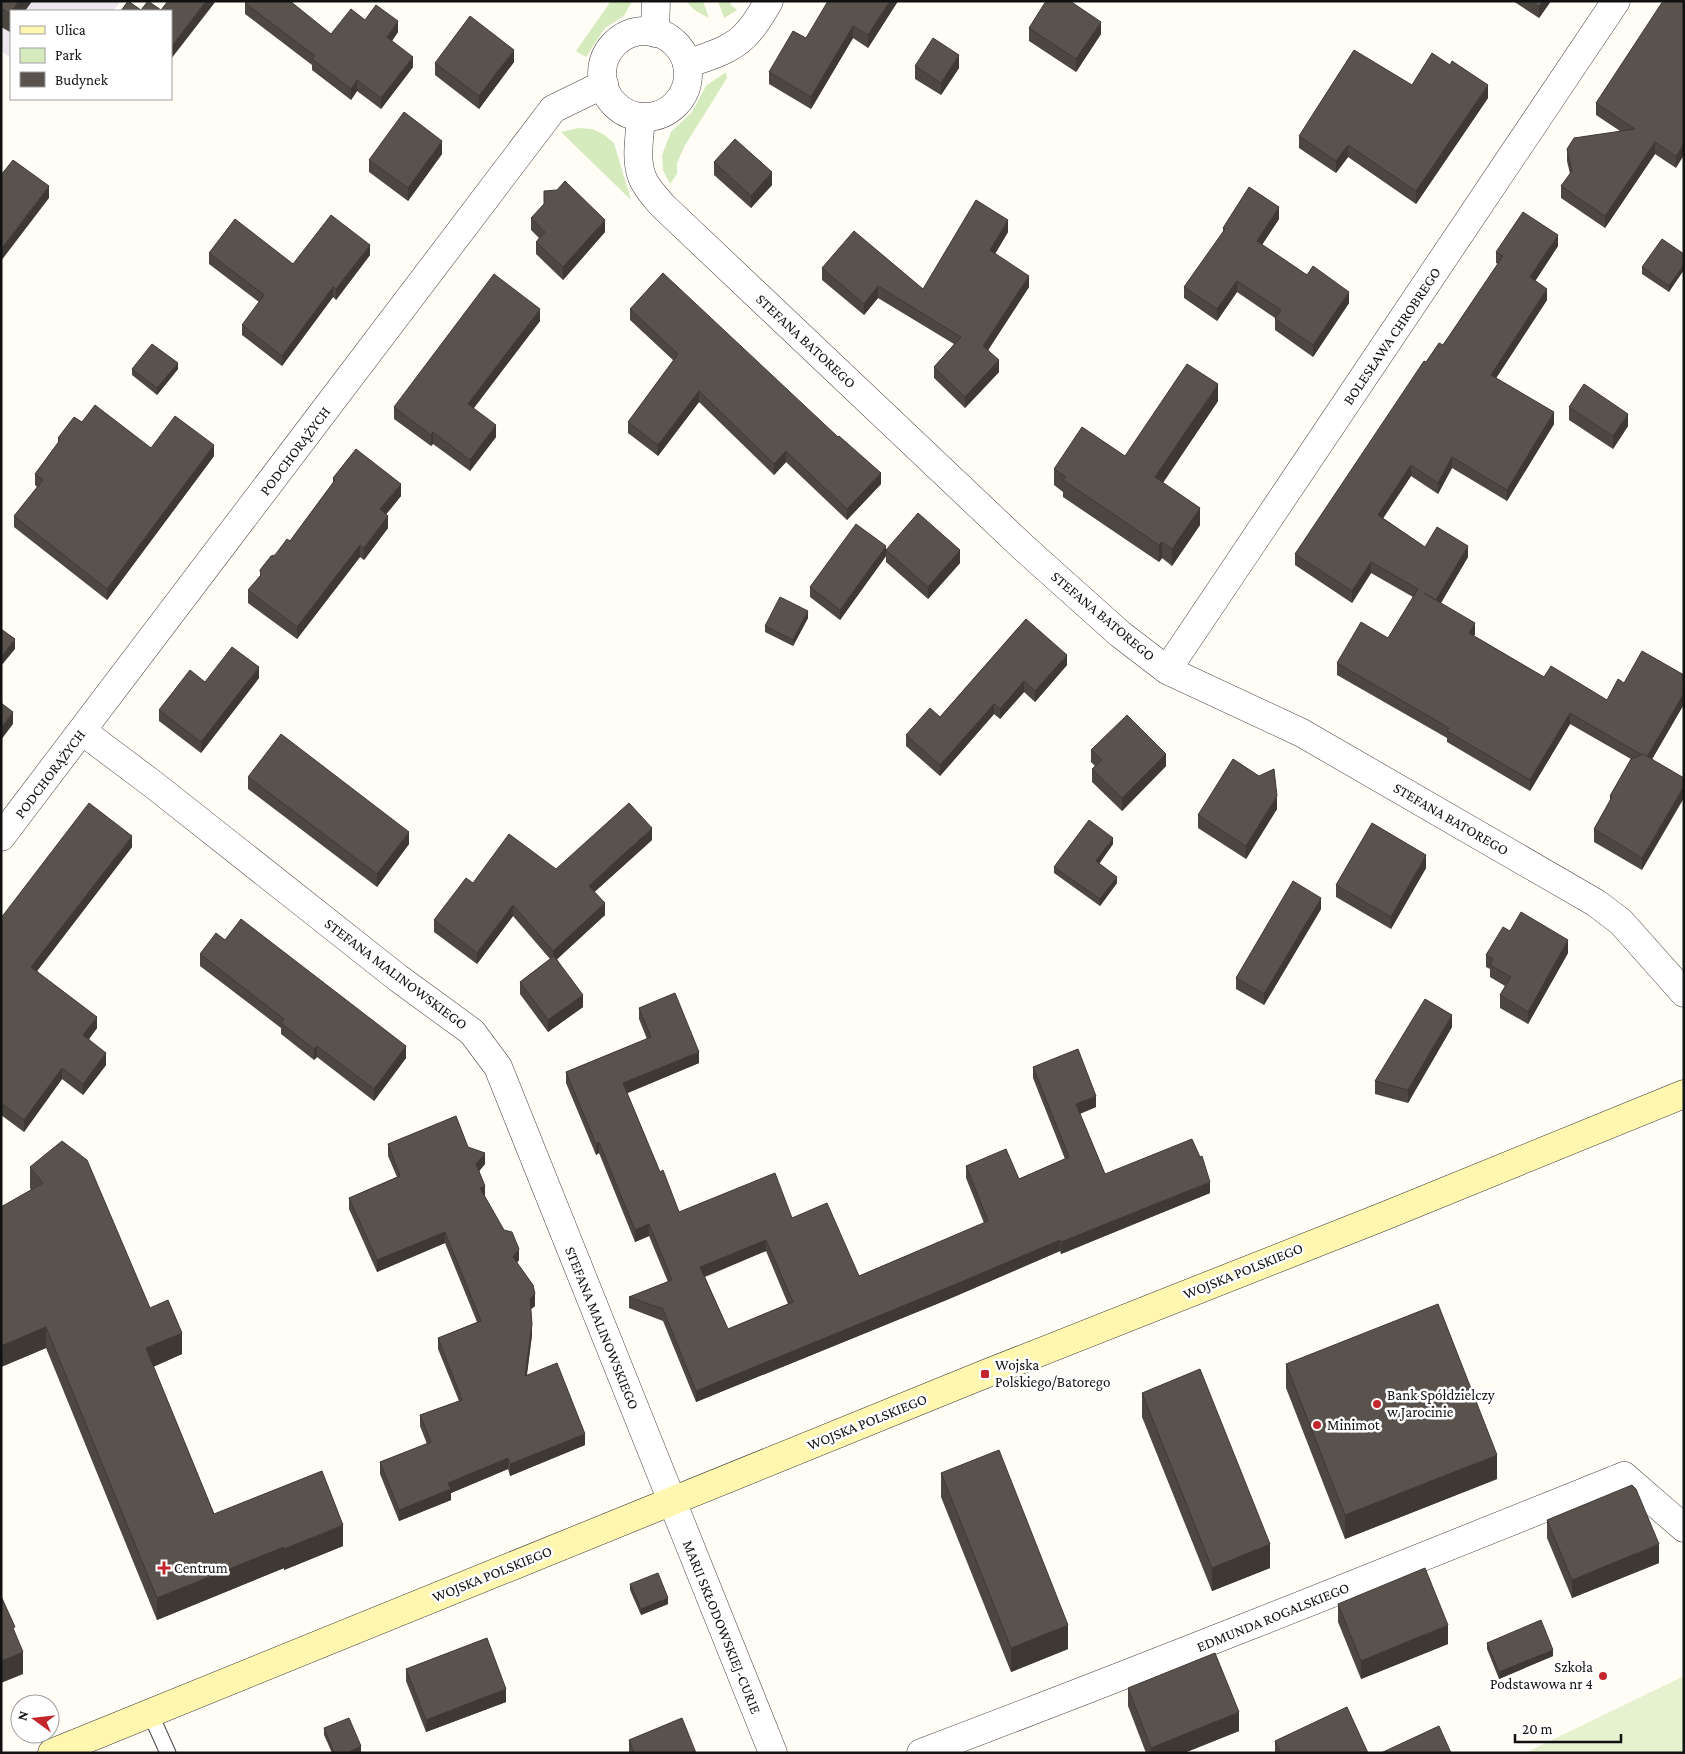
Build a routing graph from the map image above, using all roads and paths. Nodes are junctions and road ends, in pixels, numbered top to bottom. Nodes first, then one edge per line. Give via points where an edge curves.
1 (656, 1) edge
2 (769, 1) edge
3 (1616, 1) edge
4 (655, 33) junction
5 (687, 64) junction
6 (604, 84) junction
7 (641, 117) junction
8 (1167, 670) junction
9 (82, 731) junction
10 (1, 837) edge
11 (1684, 993) edge
12 (1684, 1094) edge
13 (671, 1502) junction
14 (1684, 1528) edge
15 (150, 1713) junction
16 (52, 1753) edge
17 (168, 1753) edge
18 (773, 1753) edge
19 (921, 1753) edge

1 - 4 street
2 - 5 street via 739,42
3 - 8 street, BOLESŁAWA CHROBREGO
4 - 5 street via 675,43
4 - 6 street via 636,32 612,47 605,59
5 - 7 street via 683,95 674,106 662,114
6 - 7 street via 611,100 622,110
6 - 9 street, PODCHORĄŻYCH via 553,109
7 - 8 street, STEFANA BATOREGO via 638,149 642,176 663,206 1024,548 1120,634
8 - 11 street, STEFANA BATOREGO via 1302,733 1596,903 1621,922
9 - 10 street, PODCHORĄŻYCH
9 - 13 street, STEFANA MALINOWSKIEGO via 472,1032 498,1067
12 - 13 main road, WOJSKA POLSKIEGO
13 - 15 main road, WOJSKA POLSKIEGO
13 - 18 street, MARII SKŁODOWSKIEJ-CURIE
14 - 19 street, EDMUNDA ROGALSKIEGO via 1624,1476 1320,1599
15 - 16 main road, WOJSKA POLSKIEGO
15 - 17 lane

